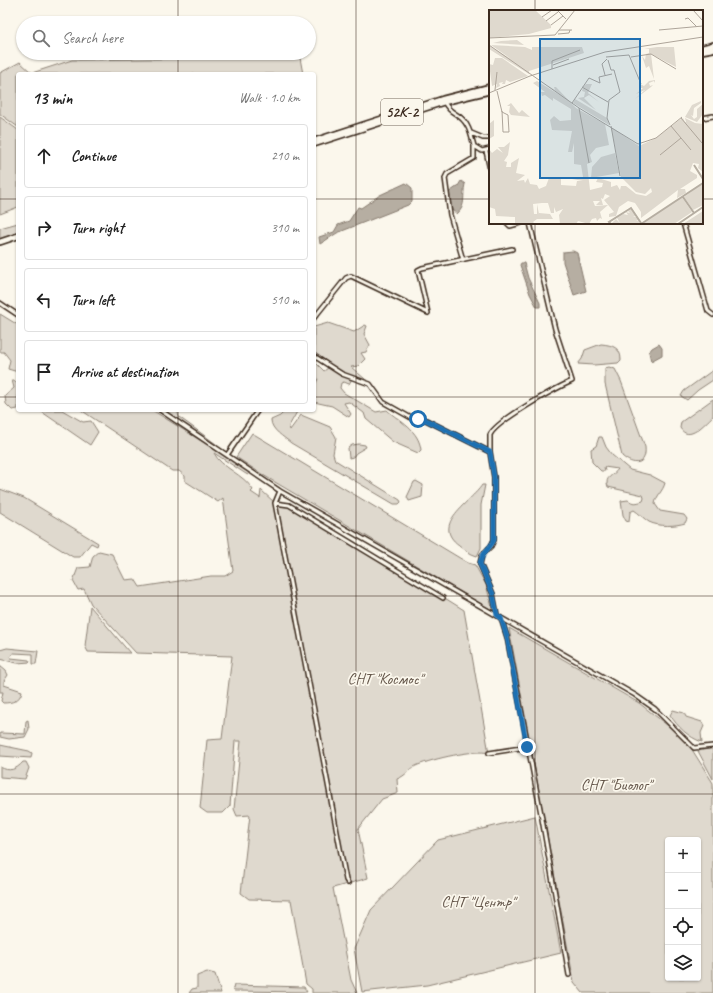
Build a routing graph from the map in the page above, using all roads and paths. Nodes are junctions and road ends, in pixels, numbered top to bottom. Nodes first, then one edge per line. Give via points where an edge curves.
1 (713, 46) edge
2 (703, 48) edge
3 (713, 49) edge
4 (703, 51) edge
5 (489, 87) edge
6 (489, 91) edge
7 (444, 102) junction
8 (713, 116) edge
9 (703, 118) edge
10 (471, 133) junction
11 (489, 138) edge
12 (316, 140) edge
13 (316, 143) edge
14 (474, 146) junction
15 (489, 150) edge
16 (486, 151) junction
17 (489, 165) edge
18 (508, 224) edge
19 (517, 224) edge
20 (530, 224) edge
21 (684, 224) edge
22 (16, 237) edge
23 (16, 240) edge
24 (0, 242) edge
25 (0, 245) edge
26 (512, 249) dead end
27 (463, 260) junction
28 (0, 303) edge
29 (16, 314) edge
30 (713, 315) edge
31 (316, 316) edge
32 (316, 357) edge
33 (163, 412) edge
34 (257, 412) edge
35 (490, 452) junction
36 (227, 455) junction
37 (280, 490) junction
38 (275, 503) junction
39 (443, 598) dead end
40 (497, 615) junction
41 (501, 618) junction
42 (713, 746) edge
43 (527, 747) junction
44 (489, 753) dead end
45 (348, 882) dead end
46 (569, 976) dead end

1 - 2 main road
3 - 4 main road
5 - 12 main road, 52К-2 via 443,99
6 - 7 main road, 52К-2
7 - 10 street via 452,113 461,117
7 - 13 main road, 52К-2
8 - 9 street
10 - 11 street
10 - 14 street
14 - 16 street
14 - 27 street via 474,158 445,178 450,214
15 - 16 street
16 - 17 street
18 - 19 street
20 - 35 street via 555,329 572,381 497,425 490,436
21 - 30 street via 708,311
22 - 24 main road
23 - 25 main road
26 - 27 street
27 - 31 street via 418,270 428,313 348,276
28 - 29 street
32 - 35 street via 342,374 370,384 383,402 413,419 426,420
33 - 36 street
34 - 36 street
35 - 40 street via 494,477 494,540 482,555 480,564 493,594
36 - 37 street
37 - 38 street
37 - 40 street
38 - 39 street via 289,505
38 - 45 street
40 - 41 street
41 - 42 street via 635,695 655,709 694,748
41 - 43 street via 507,637
43 - 44 street
43 - 46 street

